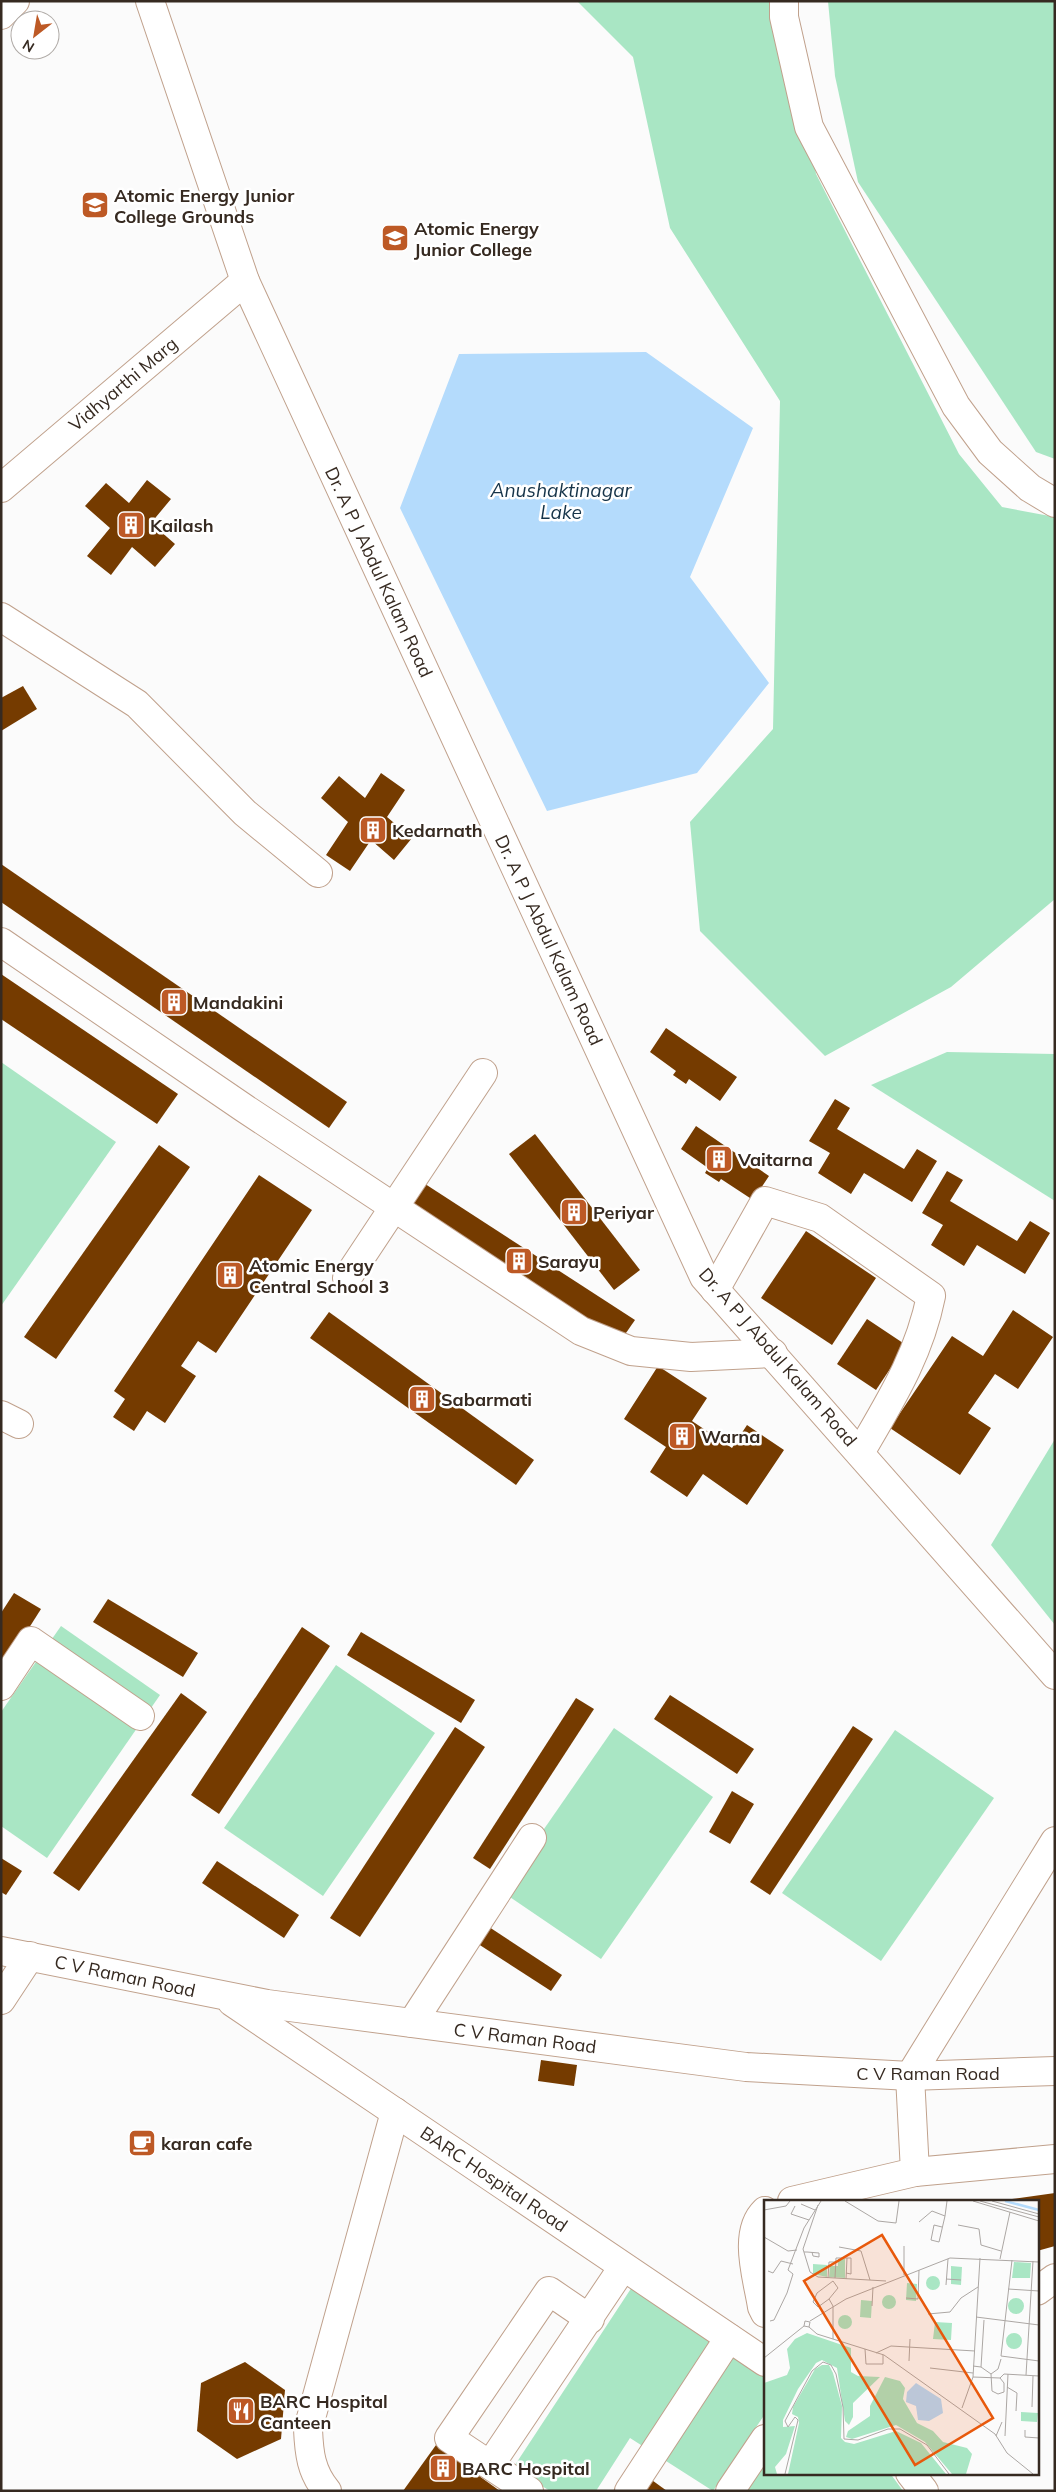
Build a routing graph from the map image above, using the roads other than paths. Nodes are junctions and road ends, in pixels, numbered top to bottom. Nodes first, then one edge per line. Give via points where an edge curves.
1 (15, 1) edge
2 (150, 1) edge
3 (784, 1) edge
4 (1, 15) edge
5 (245, 281) junction
6 (1, 488) edge
7 (1055, 503) edge
8 (1, 617) edge
9 (318, 873) dead end
10 (1, 942) edge
11 (483, 1072) dead end
12 (394, 1207) junction
13 (347, 1278) dead end
14 (716, 1290) junction
15 (773, 1353) junction
16 (860, 1452) junction
17 (1055, 1675) edge
18 (1, 1686) edge
19 (140, 1716) dead end
20 (532, 1838) dead end
21 (1055, 1841) edge
22 (1, 1951) edge
23 (30, 1956) junction
24 (222, 1996) junction
25 (1, 2000) edge
26 (412, 2023) junction
27 (1055, 2071) edge
28 (910, 2076) junction
29 (395, 2112) junction
30 (1055, 2159) edge
31 (915, 2172) junction
32 (796, 2200) edge
33 (764, 2212) edge
34 (623, 2267) junction
35 (1055, 2278) edge
36 (1038, 2289) edge
37 (764, 2311) edge
38 (590, 2319) junction
39 (729, 2338) junction
40 (764, 2361) edge
41 (764, 2440) edge
42 (490, 2465) junction
43 (911, 2474) edge
44 (328, 2491) edge
45 (529, 2491) edge
46 (629, 2491) edge
47 (730, 2491) edge
48 (924, 2491) edge

1 - 4 street
2 - 5 street, Dr. A P J Abdul Kalam Road
3 - 7 street via 784,18 809,127 956,406 990,452 1030,488
5 - 6 street, Vidhyarthi Marg
5 - 14 street, Dr. A P J Abdul Kalam Road via 704,1277
8 - 9 street via 137,704 245,813
10 - 12 street
11 - 12 street
12 - 13 street
12 - 15 street via 581,1331 630,1352 691,1357
14 - 15 street, Dr. A P J Abdul Kalam Road
14 - 16 street via 766,1201 820,1218 930,1296 925,1327 902,1380
15 - 16 street, Dr. A P J Abdul Kalam Road
16 - 17 street, Dr. A P J Abdul Kalam Road
18 - 19 street via 31,1641
20 - 26 street
21 - 28 street
22 - 23 street, C V Raman Road
23 - 24 street, C V Raman Road
23 - 25 street
24 - 26 street, C V Raman Road
24 - 29 street, BARC Hospital Road
26 - 28 street, C V Raman Road via 746,2067
27 - 28 street, C V Raman Road
28 - 31 street
29 - 34 street, BARC Hospital Road
29 - 44 street via 308,2430 309,2458
30 - 31 street
31 - 32 street
33 - 37 street via 757,2222 753,2241
34 - 38 street
34 - 39 street, BARC Hospital Road
35 - 36 street
38 - 42 street
38 - 42 street via 549,2291 449,2438
39 - 40 street, BARC Hospital Road
39 - 46 street
41 - 47 street
42 - 45 street
43 - 48 street

